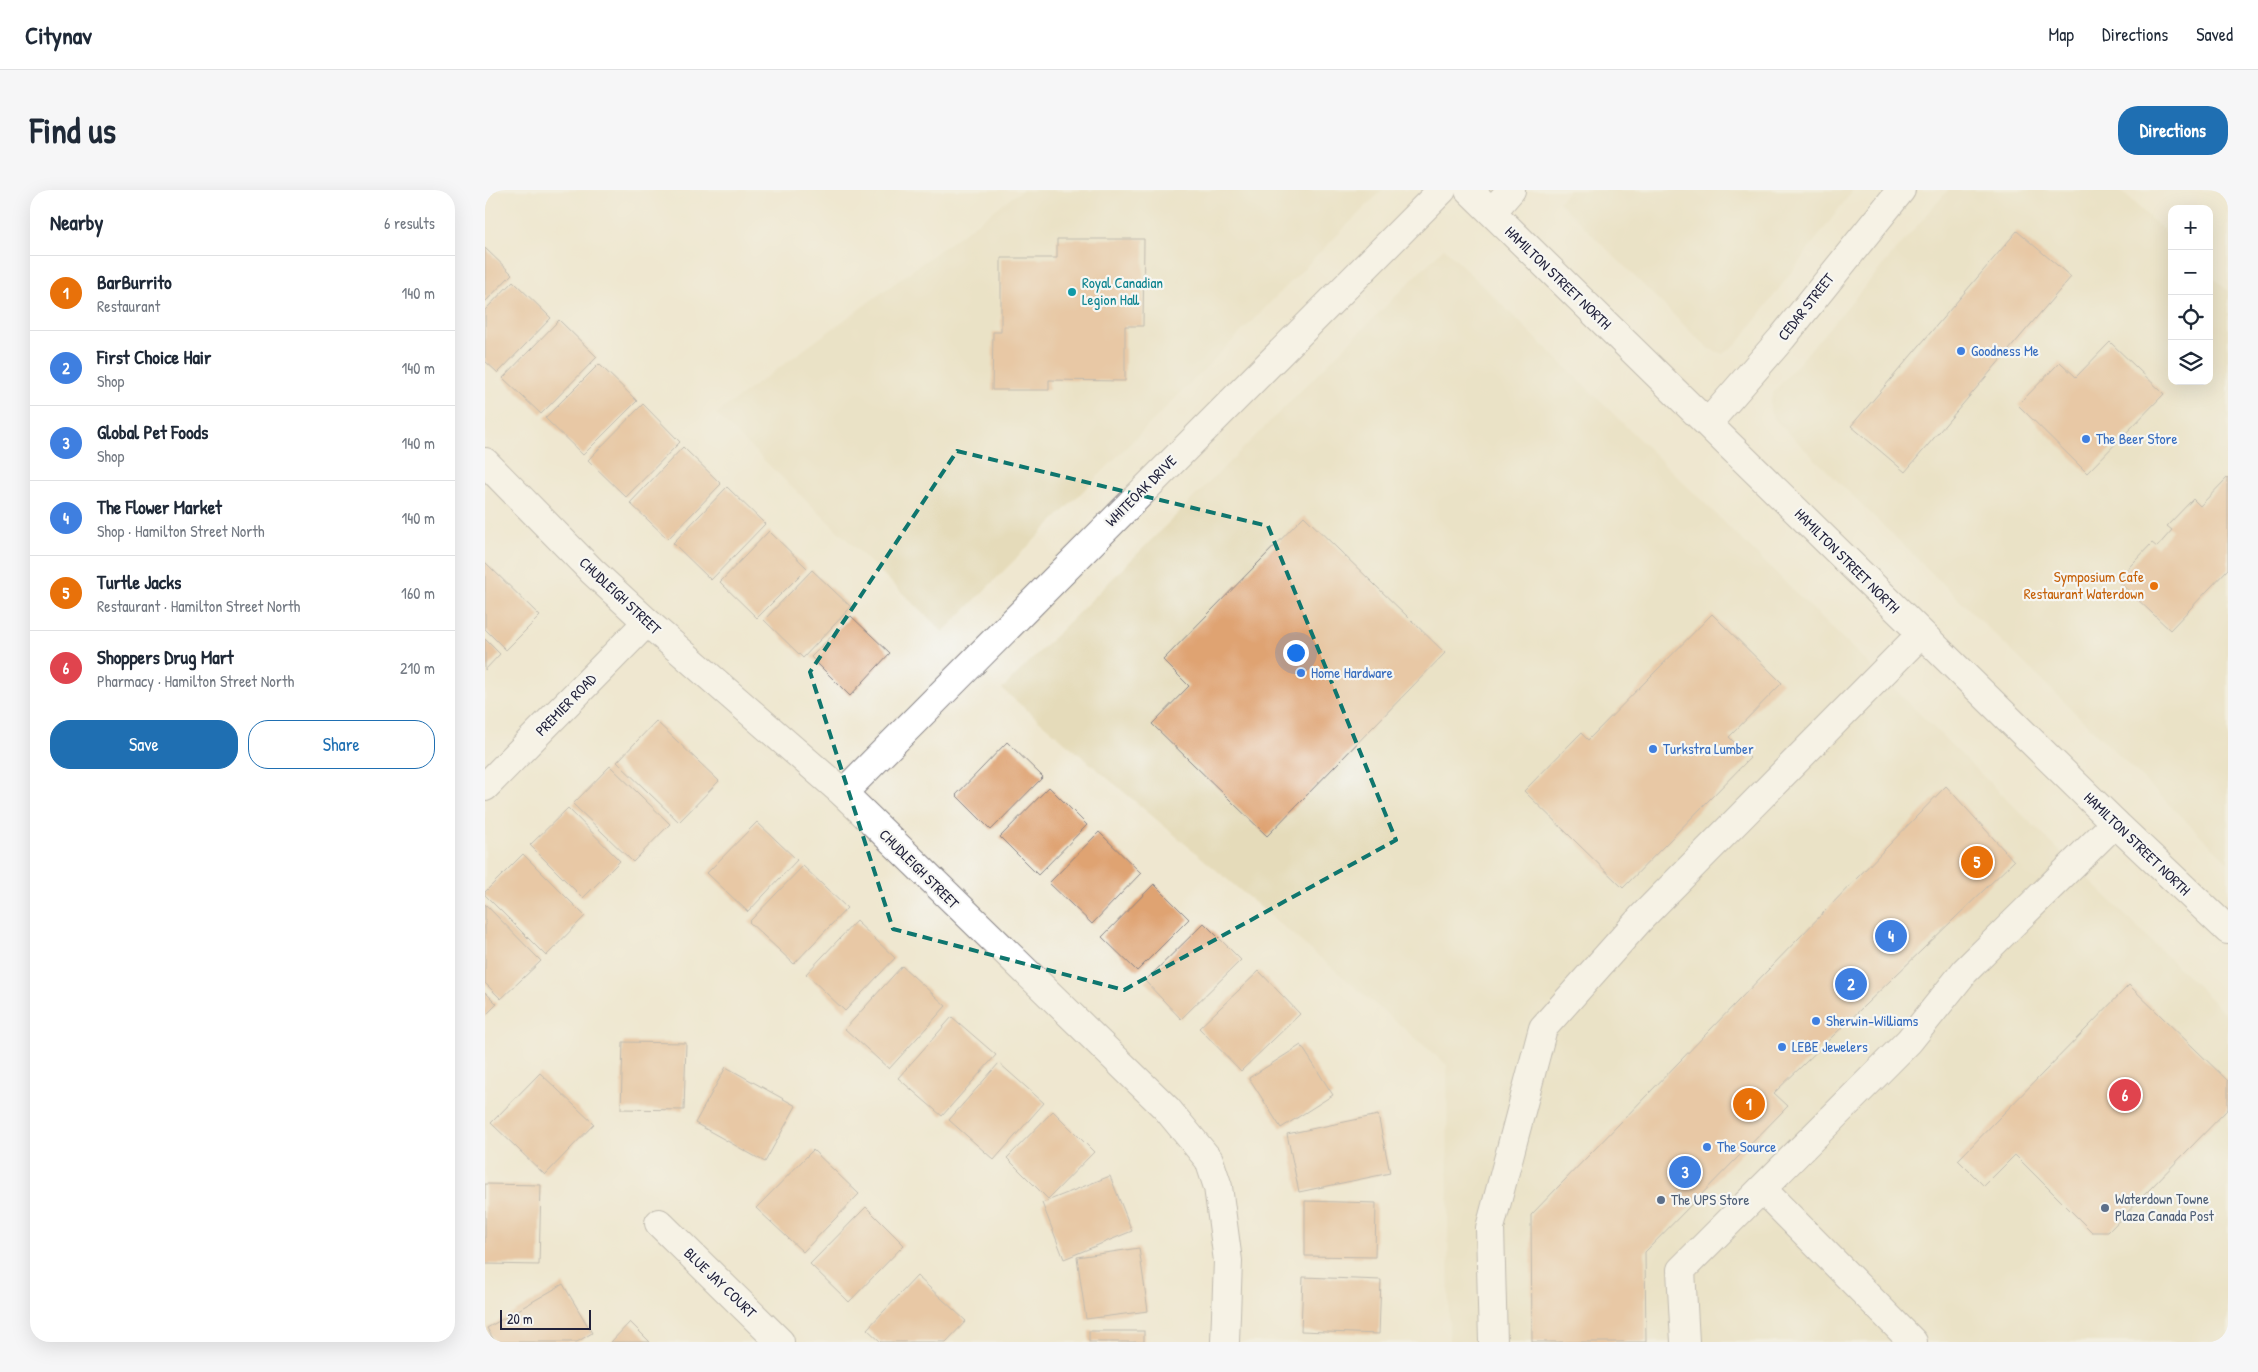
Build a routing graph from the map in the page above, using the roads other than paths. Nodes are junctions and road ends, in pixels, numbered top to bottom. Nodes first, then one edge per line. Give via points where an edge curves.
1 (1442, 190) edge
2 (1469, 190) edge
3 (1511, 190) edge
4 (1901, 190) edge
5 (1492, 212) junction
6 (1708, 423) junction
7 (485, 462) edge
8 (647, 622) junction
9 (1921, 634) junction
10 (485, 787) edge
11 (843, 794) junction
12 (2115, 823) junction
13 (2228, 930) edge
14 (1762, 1189) junction
15 (659, 1223) dead end
16 (781, 1342) edge
17 (1225, 1342) edge
18 (1493, 1342) edge
19 (1685, 1342) edge
20 (1913, 1342) edge

1 - 11 street, WHITEOAK DRIVE
2 - 5 street, HAMILTON STREET NORTH
3 - 5 street
4 - 6 street, CEDAR STREET via 1782,338
5 - 6 street, HAMILTON STREET NORTH
6 - 9 street, HAMILTON STREET NORTH
7 - 8 street, CHUDLEIGH STREET
8 - 10 street, PREMIER ROAD
8 - 11 street, CHUDLEIGH STREET
9 - 12 street, HAMILTON STREET NORTH
9 - 18 street via 1642,917 1543,1028 1490,1228
11 - 17 street, CHUDLEIGH STREET via 1167,1109 1209,1160 1218,1187 1228,1261
12 - 13 street, HAMILTON STREET NORTH
12 - 14 street via 1965,971 1909,1041
14 - 19 street via 1681,1270
14 - 20 street
15 - 16 street, BLUE JAY COURT

